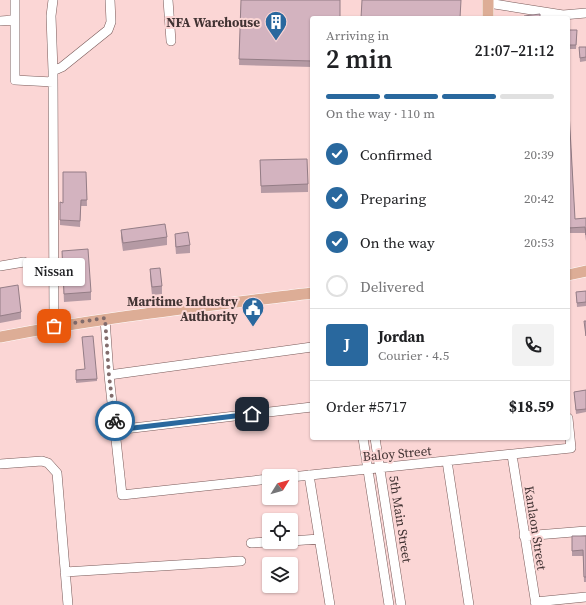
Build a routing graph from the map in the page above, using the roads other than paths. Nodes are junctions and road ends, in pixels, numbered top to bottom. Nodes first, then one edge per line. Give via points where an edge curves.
1 (14, 0) edge
2 (53, 0) edge
3 (110, 0) edge
4 (168, 0) edge
5 (534, 0) edge
6 (488, 1) edge
7 (534, 10) junction
8 (586, 13) edge
9 (488, 16) edge
10 (14, 20) junction
11 (0, 21) edge
12 (171, 41) dead end
13 (53, 71) junction
14 (53, 82) junction
15 (24, 262) dead end
16 (0, 266) edge
17 (570, 267) edge
18 (586, 267) edge
19 (586, 271) edge
20 (570, 275) edge
21 (310, 293) edge
22 (105, 318) junction
23 (54, 326) junction
24 (0, 337) edge
25 (310, 347) edge
26 (109, 376) junction
27 (310, 407) edge
28 (116, 430) junction
29 (570, 438) edge
30 (363, 440) edge
31 (374, 440) edge
32 (512, 455) junction
33 (447, 461) junction
34 (0, 464) edge
35 (379, 467) junction
36 (368, 468) junction
37 (309, 475) junction
38 (298, 476) edge
39 (262, 480) edge
40 (586, 531) edge
41 (524, 536) junction
42 (319, 539) junction
43 (298, 540) edge
44 (262, 542) edge
45 (251, 543) dead end
46 (241, 561) dead end
47 (65, 572) junction
48 (586, 597) edge
49 (535, 603) edge
50 (68, 605) edge
51 (330, 605) edge
52 (389, 605) edge
53 (401, 605) edge
54 (469, 605) edge

1 - 10 street
2 - 13 street
3 - 13 street via 111,22 108,30 62,67
4 - 12 street
5 - 7 street
6 - 7 street
6 - 9 main road
7 - 8 street via 564,15
10 - 11 street
10 - 14 street via 15,80
13 - 14 street
14 - 23 street
15 - 16 street
17 - 18 main road
19 - 20 main road
21 - 22 main road
22 - 23 main road
22 - 26 street
23 - 24 main road
25 - 26 street
26 - 28 street
27 - 28 street
28 - 39 street via 122,495
29 - 32 street, Baloy Street via 571,448
30 - 36 street, 5th Main Street
31 - 35 street, 5th Main Street
32 - 33 street, Baloy Street
32 - 41 street, Kanlaon Street
33 - 35 street, Baloy Street
33 - 54 street
34 - 47 street via 42,461 58,473
35 - 36 street, Baloy Street
35 - 53 street, 5th Main Street
36 - 37 street, Baloy Street
36 - 52 street, 5th Main Street
37 - 38 street, Baloy Street
37 - 42 street
40 - 41 street
41 - 49 street, Kanlaon Street
42 - 43 street
42 - 51 street
44 - 45 street
46 - 47 street
47 - 50 street
48 - 49 street

